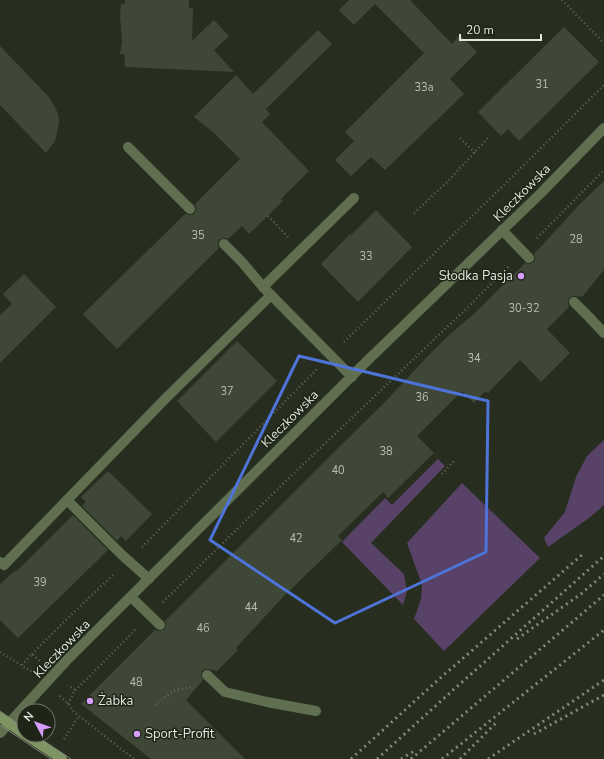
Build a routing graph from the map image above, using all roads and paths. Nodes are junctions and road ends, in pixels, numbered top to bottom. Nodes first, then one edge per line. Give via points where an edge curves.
1 (562, 0) edge
2 (604, 43) edge
3 (604, 128) edge
4 (488, 137) dead end
5 (460, 138) dead end
6 (128, 147) dead end
7 (475, 153) junction
8 (604, 170) edge
9 (354, 198) dead end
10 (190, 209) dead end
11 (414, 213) dead end
12 (268, 216) dead end
13 (502, 230) junction
14 (224, 244) dead end
15 (302, 249) junction
16 (526, 255) junction
17 (263, 286) junction
18 (271, 295) junction
19 (574, 302) dead end
20 (604, 333) edge
21 (352, 377) junction
22 (454, 461) dead end
23 (442, 474) dead end
24 (67, 500) junction
25 (0, 562) edge
26 (149, 579) junction
27 (131, 597) junction
28 (150, 615) junction
29 (160, 625) dead end
30 (0, 652) edge
31 (32, 672) dead end
32 (208, 675) dead end
33 (218, 685) junction
34 (75, 690) dead end
35 (61, 698) dead end
36 (155, 705) dead end
37 (316, 711) dead end
38 (0, 717) edge
39 (9, 724) junction
40 (16, 728) edge
41 (0, 734) edge
42 (38, 743) edge
43 (62, 759) edge
44 (134, 759) edge

1 - 2 path
3 - 13 street, Kleczkowska
4 - 7 path
5 - 7 path
6 - 10 street
7 - 11 path
8 - 16 path
9 - 15 street
12 - 15 path
13 - 16 street
13 - 21 street, Kleczkowska
14 - 17 street
15 - 17 street
16 - 28 path via 292,475
17 - 18 street
18 - 21 street
18 - 24 street
19 - 20 street
21 - 26 street, Kleczkowska
22 - 23 path
24 - 25 street via 4,565
24 - 26 street
26 - 27 street, Kleczkowska
27 - 28 street
27 - 39 street, Kleczkowska via 67,660
28 - 29 street
28 - 34 path
30 - 31 path
32 - 33 street
33 - 36 path via 206,684 173,691
33 - 37 street via 225,692
35 - 44 path via 74,712
38 - 39 main road
39 - 40 main road
39 - 41 street, Kleczkowska
42 - 43 main road

